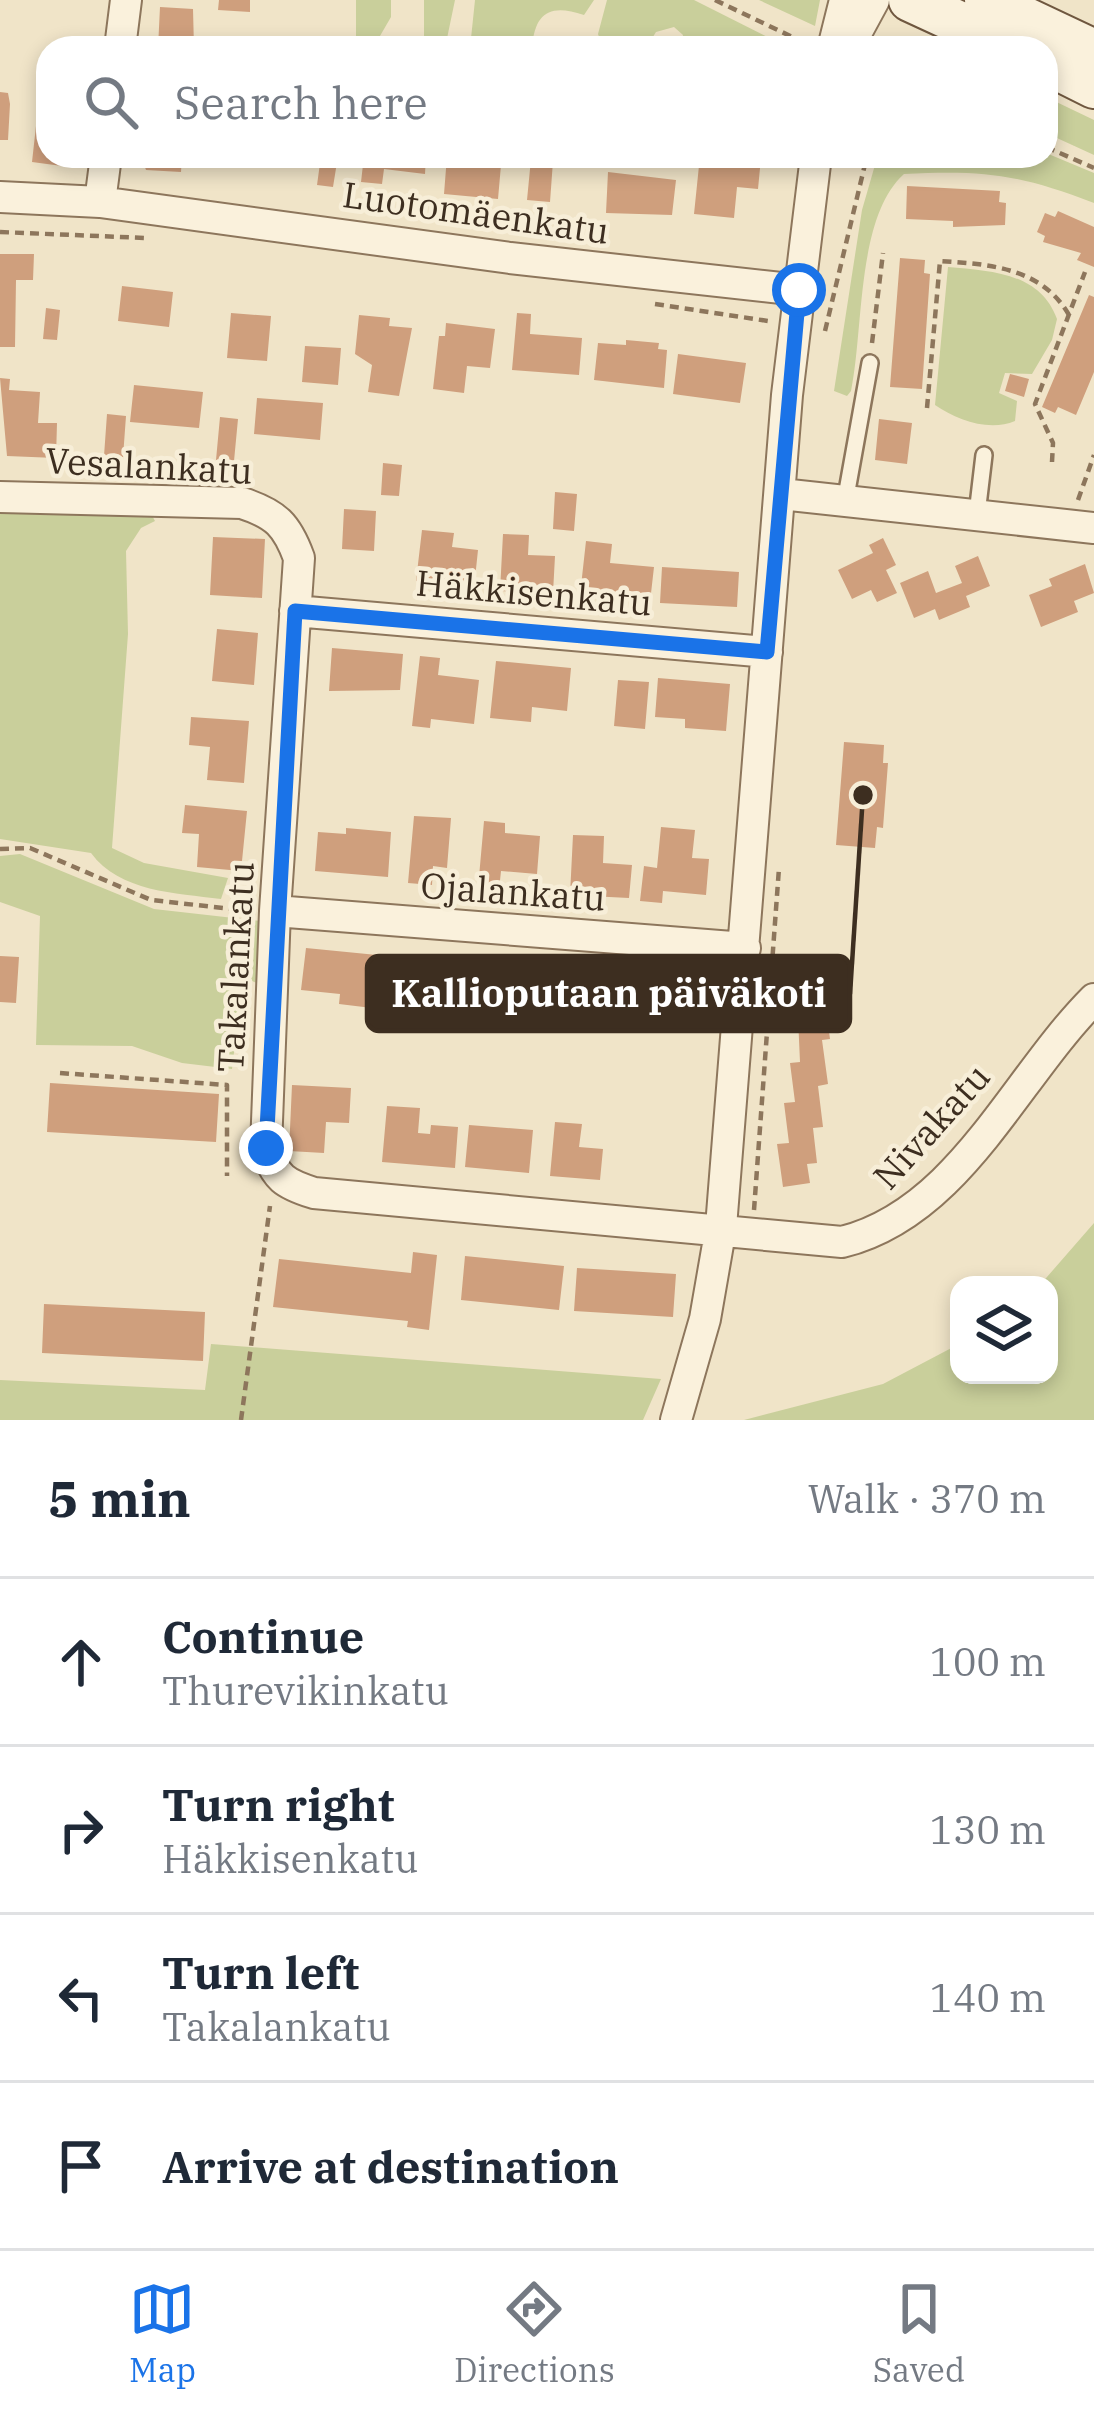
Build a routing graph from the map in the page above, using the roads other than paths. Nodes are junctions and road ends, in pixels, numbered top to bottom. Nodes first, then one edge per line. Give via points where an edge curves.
1 (126, 0) edge
2 (844, 0) edge
3 (874, 0) edge
4 (910, 0) edge
5 (986, 0) edge
6 (122, 36) edge
7 (826, 36) edge
8 (854, 36) edge
9 (988, 36) edge
10 (1094, 51) edge
11 (1058, 69) edge
12 (1094, 87) edge
13 (104, 168) edge
14 (815, 168) edge
15 (0, 197) edge
16 (100, 202) junction
17 (799, 290) junction
18 (870, 363) road end
19 (984, 455) dead end
20 (781, 494) junction
21 (0, 497) edge
22 (844, 502) junction
23 (977, 514) junction
24 (1084, 526) edge
25 (288, 528) joint
26 (295, 611) junction
27 (767, 652) junction
28 (275, 911) junction
29 (745, 948) junction
30 (1094, 999) edge
31 (721, 1227) junction
32 (676, 1420) edge

1 - 6 street
2 - 7 street
3 - 8 street
4 - 9 main road
5 - 10 main road
11 - 12 main road
13 - 16 street
14 - 17 street
15 - 16 street, Luotomäenkatu
16 - 17 street, Luotomäenkatu
17 - 20 street
18 - 22 lane
19 - 23 lane
20 - 22 street
20 - 27 street
21 - 25 street, Vesalankatu via 242,502
22 - 23 street
23 - 24 street
25 - 26 street, Takalankatu via 298,559
26 - 27 street, Häkkisenkatu
26 - 28 street, Takalankatu
27 - 29 street
28 - 29 street, Ojalankatu
28 - 31 street, Takalankatu via 266,1148 274,1174 314,1193
29 - 31 street
30 - 31 street, Nivakatu via 921,1206 882,1232 842,1242
31 - 32 street

